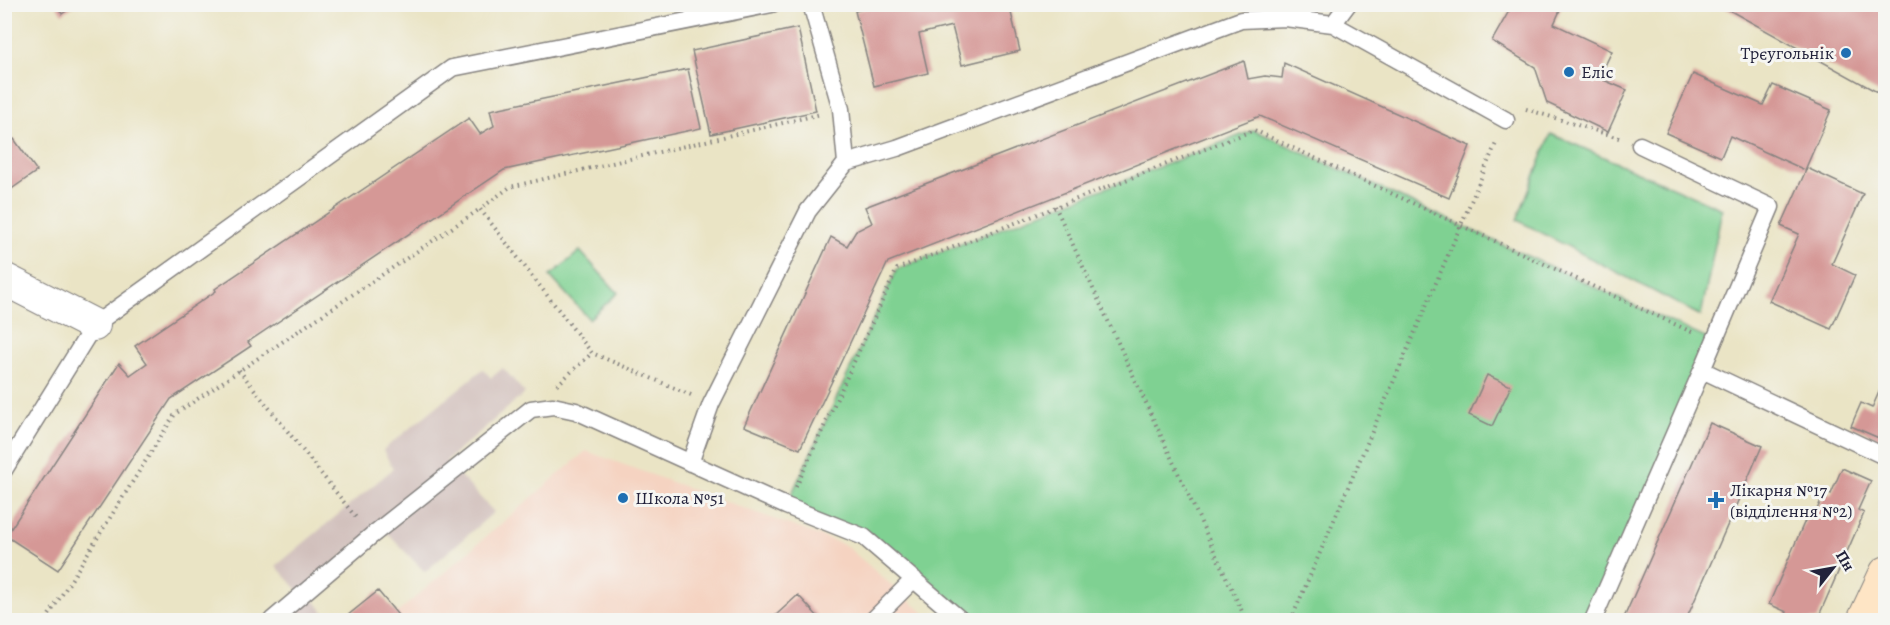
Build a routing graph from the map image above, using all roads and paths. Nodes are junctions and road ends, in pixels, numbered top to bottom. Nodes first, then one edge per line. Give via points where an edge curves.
1 (772, 4) edge
2 (811, 4) edge
3 (1348, 4) edge
4 (1333, 24) junction
5 (841, 109) junction
6 (1506, 120) junction
7 (1640, 145) joint
8 (846, 163) junction
9 (1055, 206) junction
10 (480, 209) junction
11 (1461, 223) junction
12 (4, 279) edge
13 (94, 325) junction
14 (1714, 342) junction
15 (592, 353) junction
16 (239, 370) junction
17 (1702, 370) junction
18 (711, 404) junction
19 (531, 409) junction
20 (1886, 456) edge
21 (690, 463) junction
22 (4, 470) edge
23 (786, 506) junction
24 (371, 536) junction
25 (1886, 573) edge
26 (914, 579) junction
27 (46, 621) edge
28 (272, 621) edge
29 (873, 621) edge
30 (960, 621) edge
31 (1246, 621) edge
32 (1291, 621) edge
33 (1593, 621) edge
34 (1864, 621) edge

1 - 13 lane via 452,68
2 - 5 lane
3 - 4 lane
4 - 6 lane
4 - 8 lane via 1285,18 1241,20 897,148
5 - 8 lane
5 - 10 path via 510,187
6 - 7 path via 1524,108
6 - 11 path
7 - 14 lane via 1771,207
8 - 18 lane via 808,211
9 - 11 path via 1254,130
9 - 23 path via 897,269
9 - 31 path
10 - 15 path
10 - 16 path
11 - 14 path
11 - 32 path
12 - 13 street
13 - 22 lane
14 - 17 lane
15 - 18 path
15 - 19 path
16 - 24 path
16 - 27 path via 175,414
17 - 20 lane
17 - 33 lane
18 - 21 lane
19 - 21 lane via 553,406 576,411
19 - 24 lane
21 - 23 lane
23 - 26 lane via 864,537
24 - 28 lane
25 - 34 main road
26 - 29 lane
26 - 30 lane

